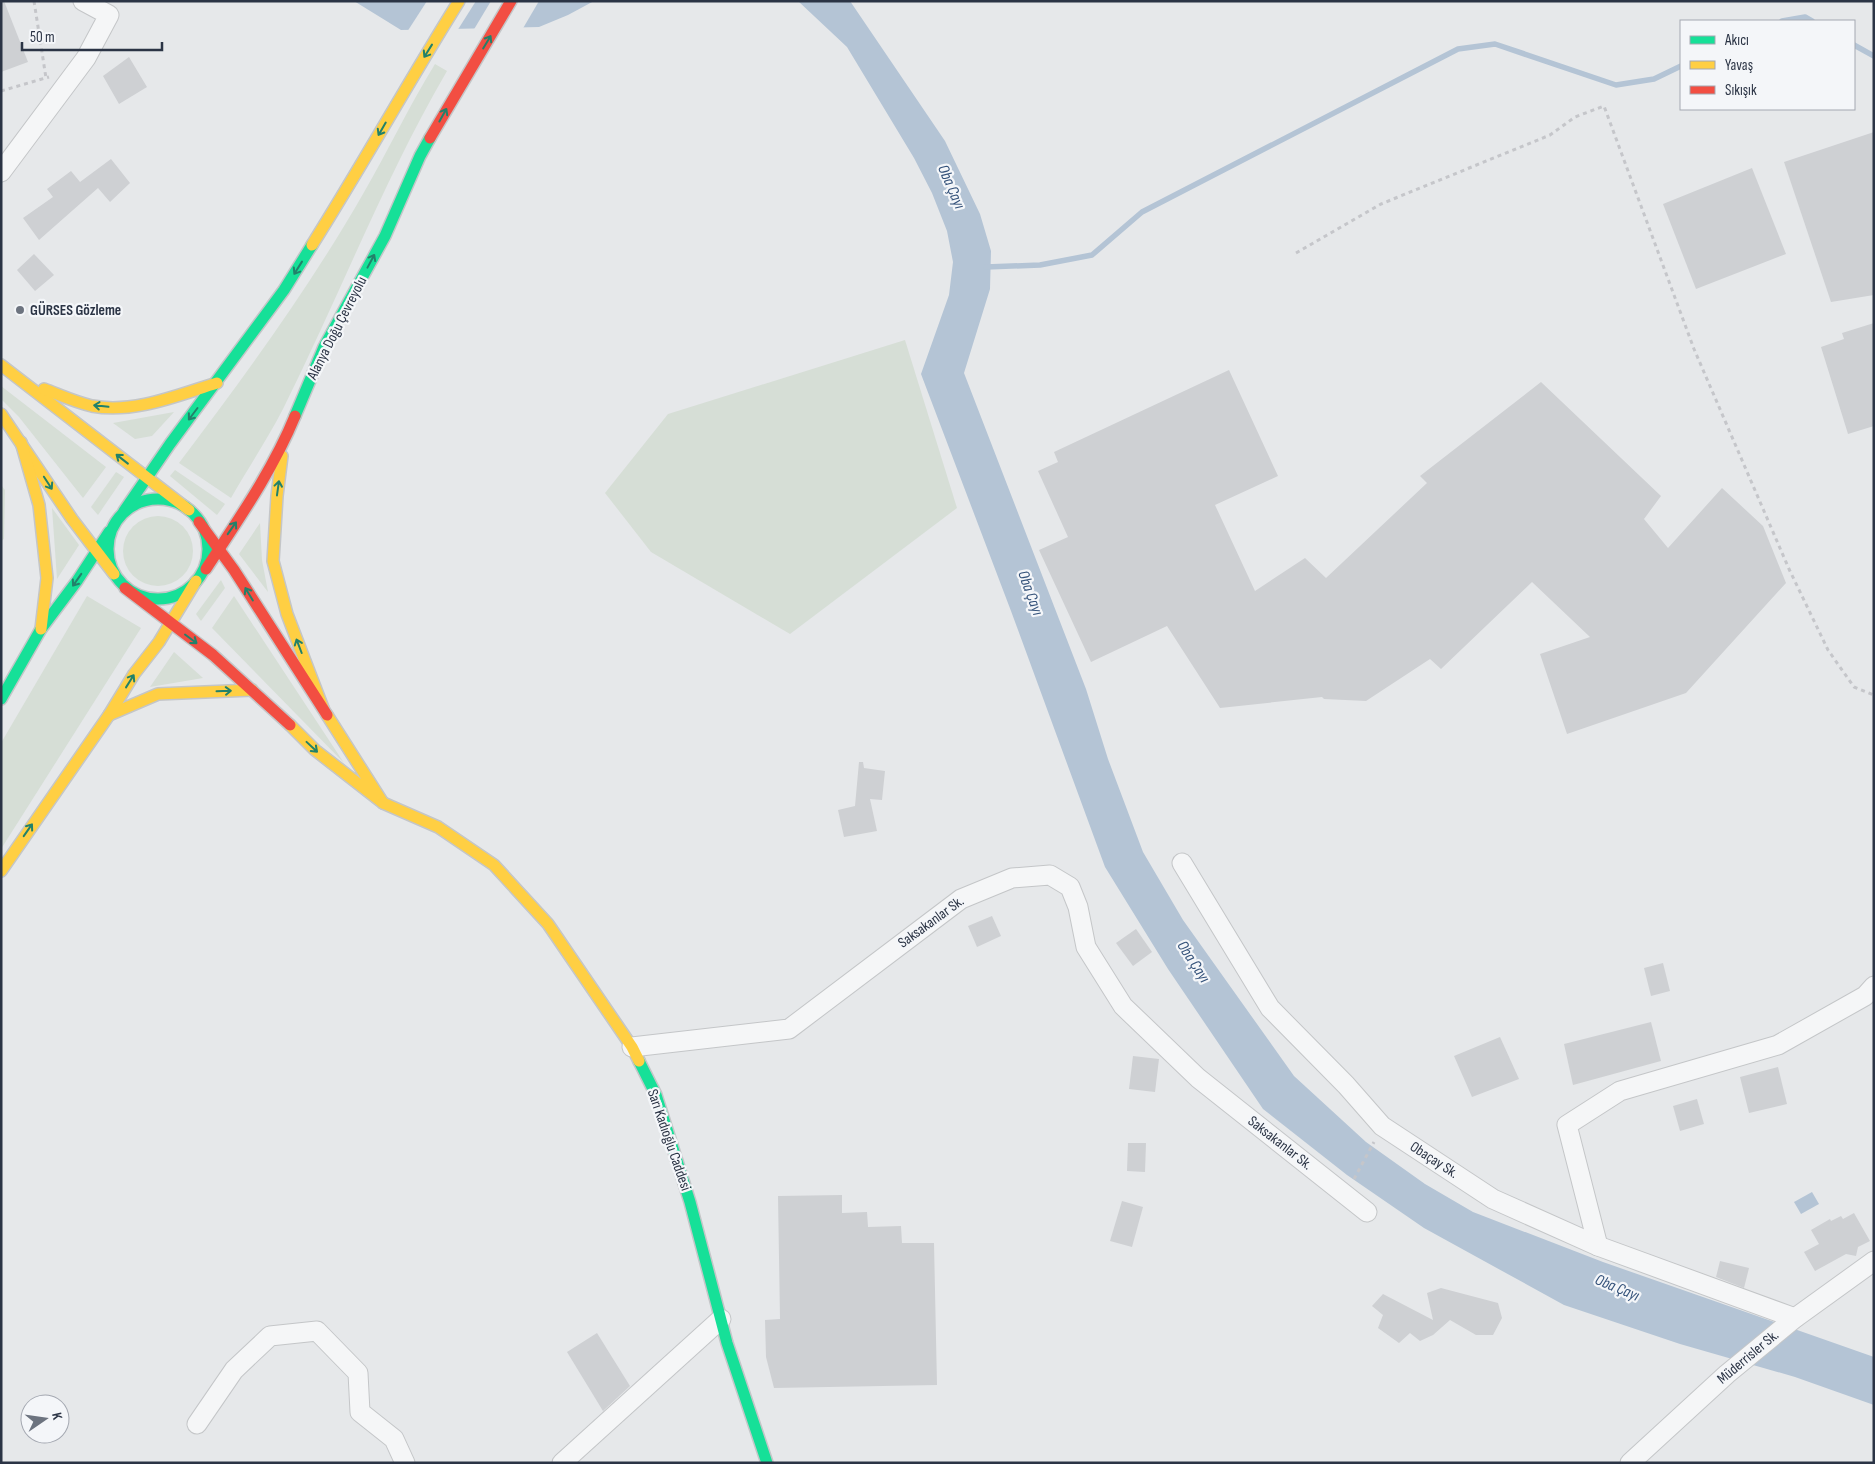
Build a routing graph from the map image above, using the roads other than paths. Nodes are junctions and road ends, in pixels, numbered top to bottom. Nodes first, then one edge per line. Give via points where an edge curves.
1 (83, 1) edge
2 (459, 1) edge
3 (512, 1) edge
4 (1, 172) edge
5 (1, 365) edge
6 (25, 383) junction
7 (217, 383) junction
8 (1, 414) edge
9 (21, 442) junction
10 (284, 443) junction
11 (147, 478) junction
12 (188, 510) junction
13 (124, 511) junction
14 (199, 522) junction
15 (114, 525) junction
16 (218, 548) junction
17 (96, 551) junction
18 (206, 569) junction
19 (114, 574) junction
20 (196, 581) junction
21 (125, 588) junction
22 (170, 623) junction
23 (41, 629) junction
24 (252, 690) junction
25 (1, 699) edge
26 (323, 708) junction
27 (109, 714) junction
28 (383, 803) junction
29 (1182, 862) dead end
30 (1, 870) edge
31 (1874, 986) edge
32 (632, 1047) junction
33 (1367, 1212) dead end
34 (1598, 1246) junction
35 (1874, 1261) edge
36 (1795, 1318) junction
37 (721, 1320) junction
38 (197, 1424) dead end
39 (406, 1463) edge
40 (562, 1463) edge
41 (767, 1463) edge
42 (1630, 1463) edge

1 - 4 street via 110,15 86,58
2 -> 7 main road via 284,290
10 -> 3 main road, Alanya Doğu Çevreyolu via 324,348 385,236 420,156
5 - 6 main road
7 -> 6 main road via 126,407 99,407
11 -> 6 main road
7 -> 11 main road
8 - 9 main road
9 -> 17 main road
9 - 23 main road via 38,505 46,569
16 -> 10 main road, Alanya Doğu Çevreyolu
26 -> 10 main road via 287,614 273,561
11 - 12 main road
11 - 13 main road
12 - 13 main road via 173,502 156,499 139,502
12 - 14 main road
13 - 15 main road
14 - 16 main road
14 - 18 main road via 206,536
15 - 17 main road
15 - 19 main road via 108,541 108,558
16 - 18 main road, Alanya Doğu Çevreyolu
26 -> 16 main road
17 - 19 main road
17 -> 23 main road
18 - 20 main road
19 - 21 main road
20 - 21 main road via 184,592 154,600
20 - 22 main road
21 - 22 main road, Sarı Kadıoğlu Caddesi
22 -> 24 main road, Sarı Kadıoğlu Caddesi
27 -> 22 main road
23 - 25 main road
27 -> 24 main road via 158,694
24 -> 28 main road, Sarı Kadıoğlu Caddesi via 315,750
26 - 28 main road
30 -> 27 main road
28 - 32 main road, Sarı Kadıoğlu Caddesi via 438,827 494,865 548,924
29 - 34 street, Obaçay Sk. via 1270,1008 1382,1126 1493,1199
31 - 34 street via 1865,996 1778,1045 1620,1091 1566,1125
32 - 33 street, Saksakanlar Sk. via 789,1029 961,898 1012,878 1050,876 1070,886 1086,947 1122,1006 1198,1078
32 - 37 main road, Sarı Kadıoğlu Caddesi via 656,1095 690,1202
34 - 36 street, Obaçay Sk.
35 - 36 street, Müderrisler Sk.
36 - 42 street, Müderrisler Sk. via 1726,1374
37 - 40 street
37 - 41 main road, Sarı Kadıoğlu Caddesi
38 - 39 street via 234,1370 270,1336 317,1331 358,1373 360,1412 394,1438

